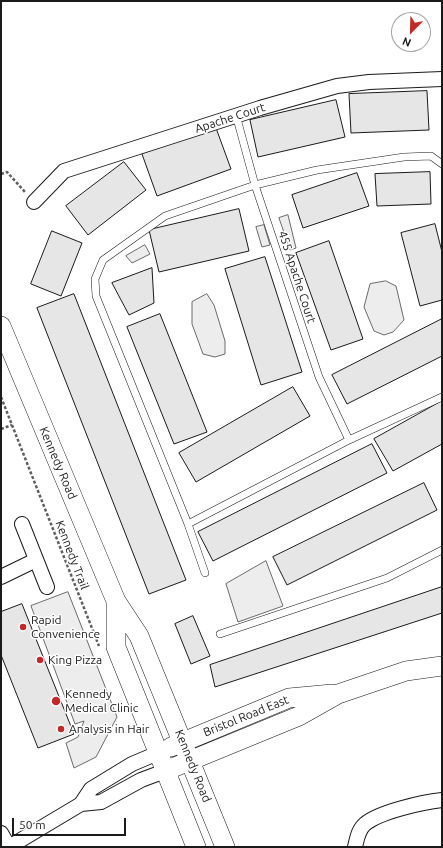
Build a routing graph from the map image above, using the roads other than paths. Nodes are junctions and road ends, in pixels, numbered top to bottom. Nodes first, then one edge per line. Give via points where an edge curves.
1 (442, 79) edge
2 (236, 115) junction
3 (442, 164) edge
4 (255, 185) junction
5 (34, 202) road end
6 (1, 326) edge
7 (442, 397) edge
8 (349, 440) junction
9 (22, 524) dead end
10 (188, 524) junction
11 (442, 550) edge
12 (36, 560) junction
13 (205, 573) dead end
14 (1, 577) edge
15 (47, 587) dead end
16 (116, 601) junction
17 (220, 634) dead end
18 (442, 666) edge
19 (338, 694) junction
20 (183, 742) junction
21 (158, 753) junction
22 (191, 761) junction
23 (165, 771) junction
24 (442, 800) edge
25 (81, 804) junction
26 (1, 833) edge
27 (9, 847) edge
28 (196, 847) edge
29 (225, 847) edge
30 (355, 847) edge

1 - 2 street, Apache Court via 337,86
2 - 4 lane, 455 Apache Court
2 - 5 street, Apache Court via 64,172
3 - 4 lane via 431,156 404,157 317,170
4 - 8 lane, 455 Apache Court via 318,377
4 - 10 lane via 164,216 103,260 95,279 96,296
6 - 16 main road, Kennedy Road
7 - 8 lane
8 - 10 lane
9 - 12 street
10 - 13 lane
11 - 17 lane via 387,578
12 - 14 street
12 - 15 street
16 - 20 main road, Kennedy Road via 139,636
16 - 21 main road, Kennedy Road via 116,647
18 - 19 main road, Bristol Road East via 406,671
19 - 20 main road, Bristol Road East via 289,698
19 - 22 main road, Bristol Road East via 299,716
20 - 21 main road, Bristol Road East
20 - 22 main road, Kennedy Road
21 - 23 main road, Kennedy Road
21 - 25 street via 132,764 91,789
22 - 23 main road, Bristol Road East
22 - 29 main road, Kennedy Road
23 - 25 street via 141,780 101,802
23 - 28 main road, Kennedy Road
24 - 30 street via 426,802 374,819 364,825 357,836
25 - 27 street
26 - 27 street

